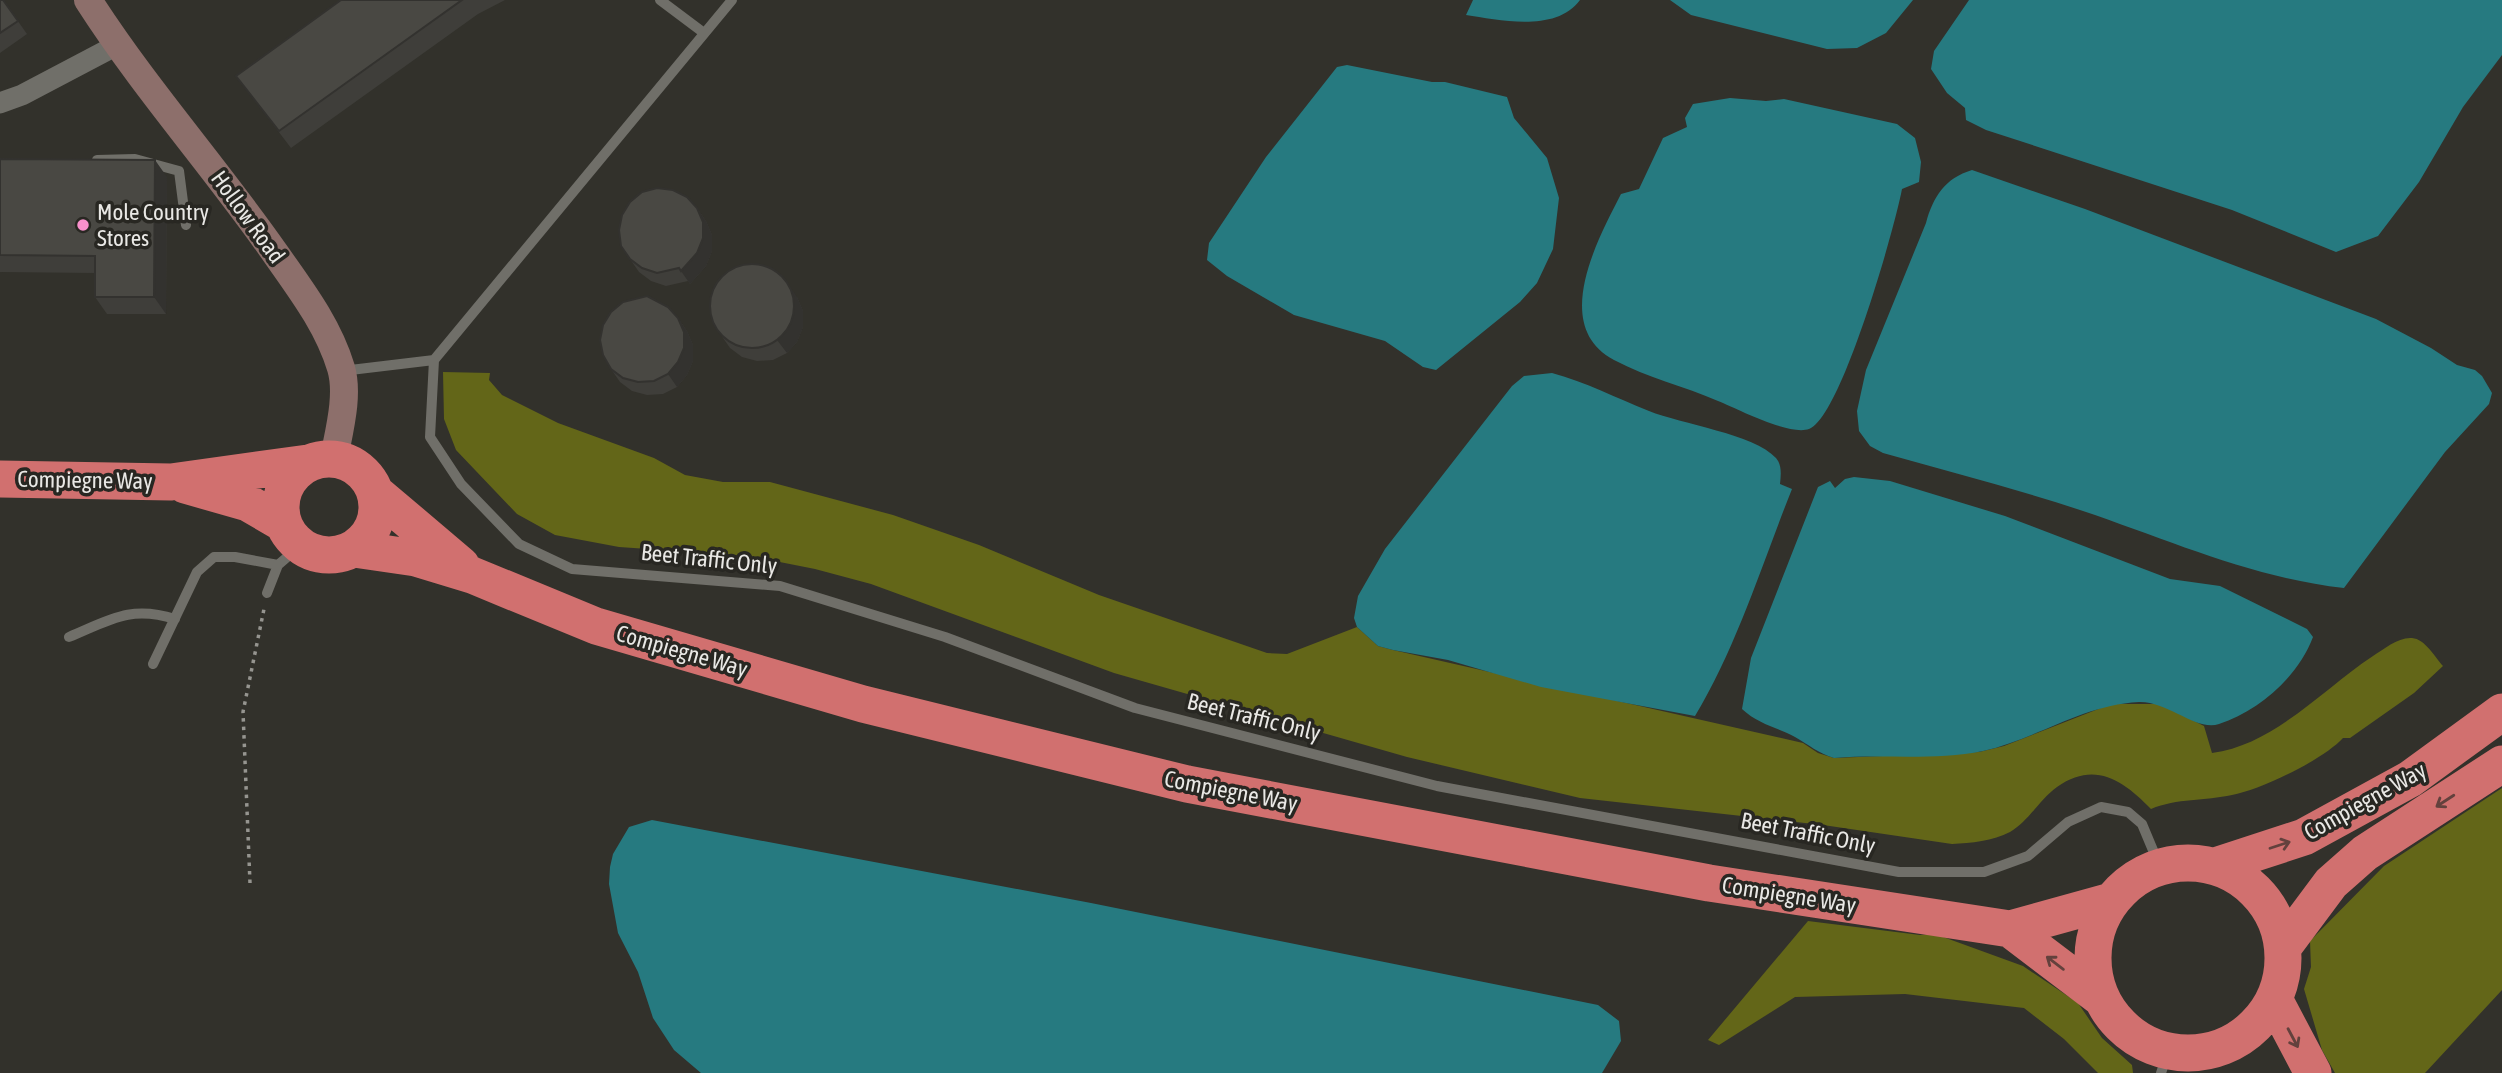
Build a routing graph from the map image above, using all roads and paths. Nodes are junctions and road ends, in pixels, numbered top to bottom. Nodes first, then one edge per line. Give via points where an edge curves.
1 (88, 0) edge
2 (660, 0) edge
3 (732, 0) edge
4 (704, 33) junction
5 (117, 45) junction
6 (0, 103) edge
7 (83, 160) edge
8 (186, 225) dead end
9 (434, 360) junction
10 (342, 371) junction
11 (321, 461) junction
12 (0, 479) edge
13 (171, 482) junction
14 (376, 493) junction
15 (287, 545) junction
16 (354, 549) junction
17 (472, 575) junction
18 (267, 593) joint
19 (175, 620) junction
20 (69, 637) dead end
21 (153, 664) dead end
22 (2502, 712) edge
23 (2502, 764) edge
24 (2215, 866) junction
25 (2160, 867) junction
26 (250, 883) dead end
27 (2111, 901) junction
28 (2010, 929) junction
29 (2284, 946) junction
30 (2101, 998) junction
31 (2275, 1001) junction
32 (2175, 1060) edge
33 (2242, 1073) edge
34 (2313, 1073) edge

1 - 5 street, Hollow Road
2 - 4 lane
3 - 4 lane
4 - 9 lane
5 - 6 street
5 - 10 street, Hollow Road via 243,206 323,321
7 - 8 lane via 135,159 179,171
9 - 10 lane
9 - 25 lane, Beet Traffic Only via 430,437 455,475 519,544 572,569 780,586 945,637 1135,708 1437,786 1899,872 1984,872 2028,856 2068,822 2101,807 2128,812 2142,824
10 - 11 street, Hollow Road via 343,403
11 - 13 highway, Compiegne Way
11 - 14 highway via 360,469
11 - 15 highway via 287,482 282,496
12 - 13 highway, Compiegne Way
13 - 15 highway, Compiegne Way via 248,503
14 - 16 highway via 374,525
14 - 17 highway, Compiegne Way
15 - 16 highway via 326,555
15 - 18 lane
15 - 19 lane via 214,557 197,572
16 - 17 highway, Compiegne Way via 416,558
17 - 28 highway, Compiegne Way via 596,626 851,701 1187,784 1709,883
18 - 26 path via 243,712
19 - 20 lane via 137,612
19 - 21 lane
24 -> 22 highway, Compiegne Way via 2304,837 2410,779
23 -> 29 highway, Compiegne Way via 2365,853 2330,883
24 - 25 highway via 2188,862
24 - 29 highway via 2241,877 2262,896 2276,919
25 - 27 highway via 2133,880
27 - 28 highway, Compiegne Way
27 - 30 highway via 2093,948
30 -> 28 highway, Compiegne Way
29 - 31 highway via 2283,974
30 - 32 highway via 2117,1023 2140,1042
31 - 32 highway via 2256,1027 2229,1046
31 -> 34 highway
32 - 33 highway

